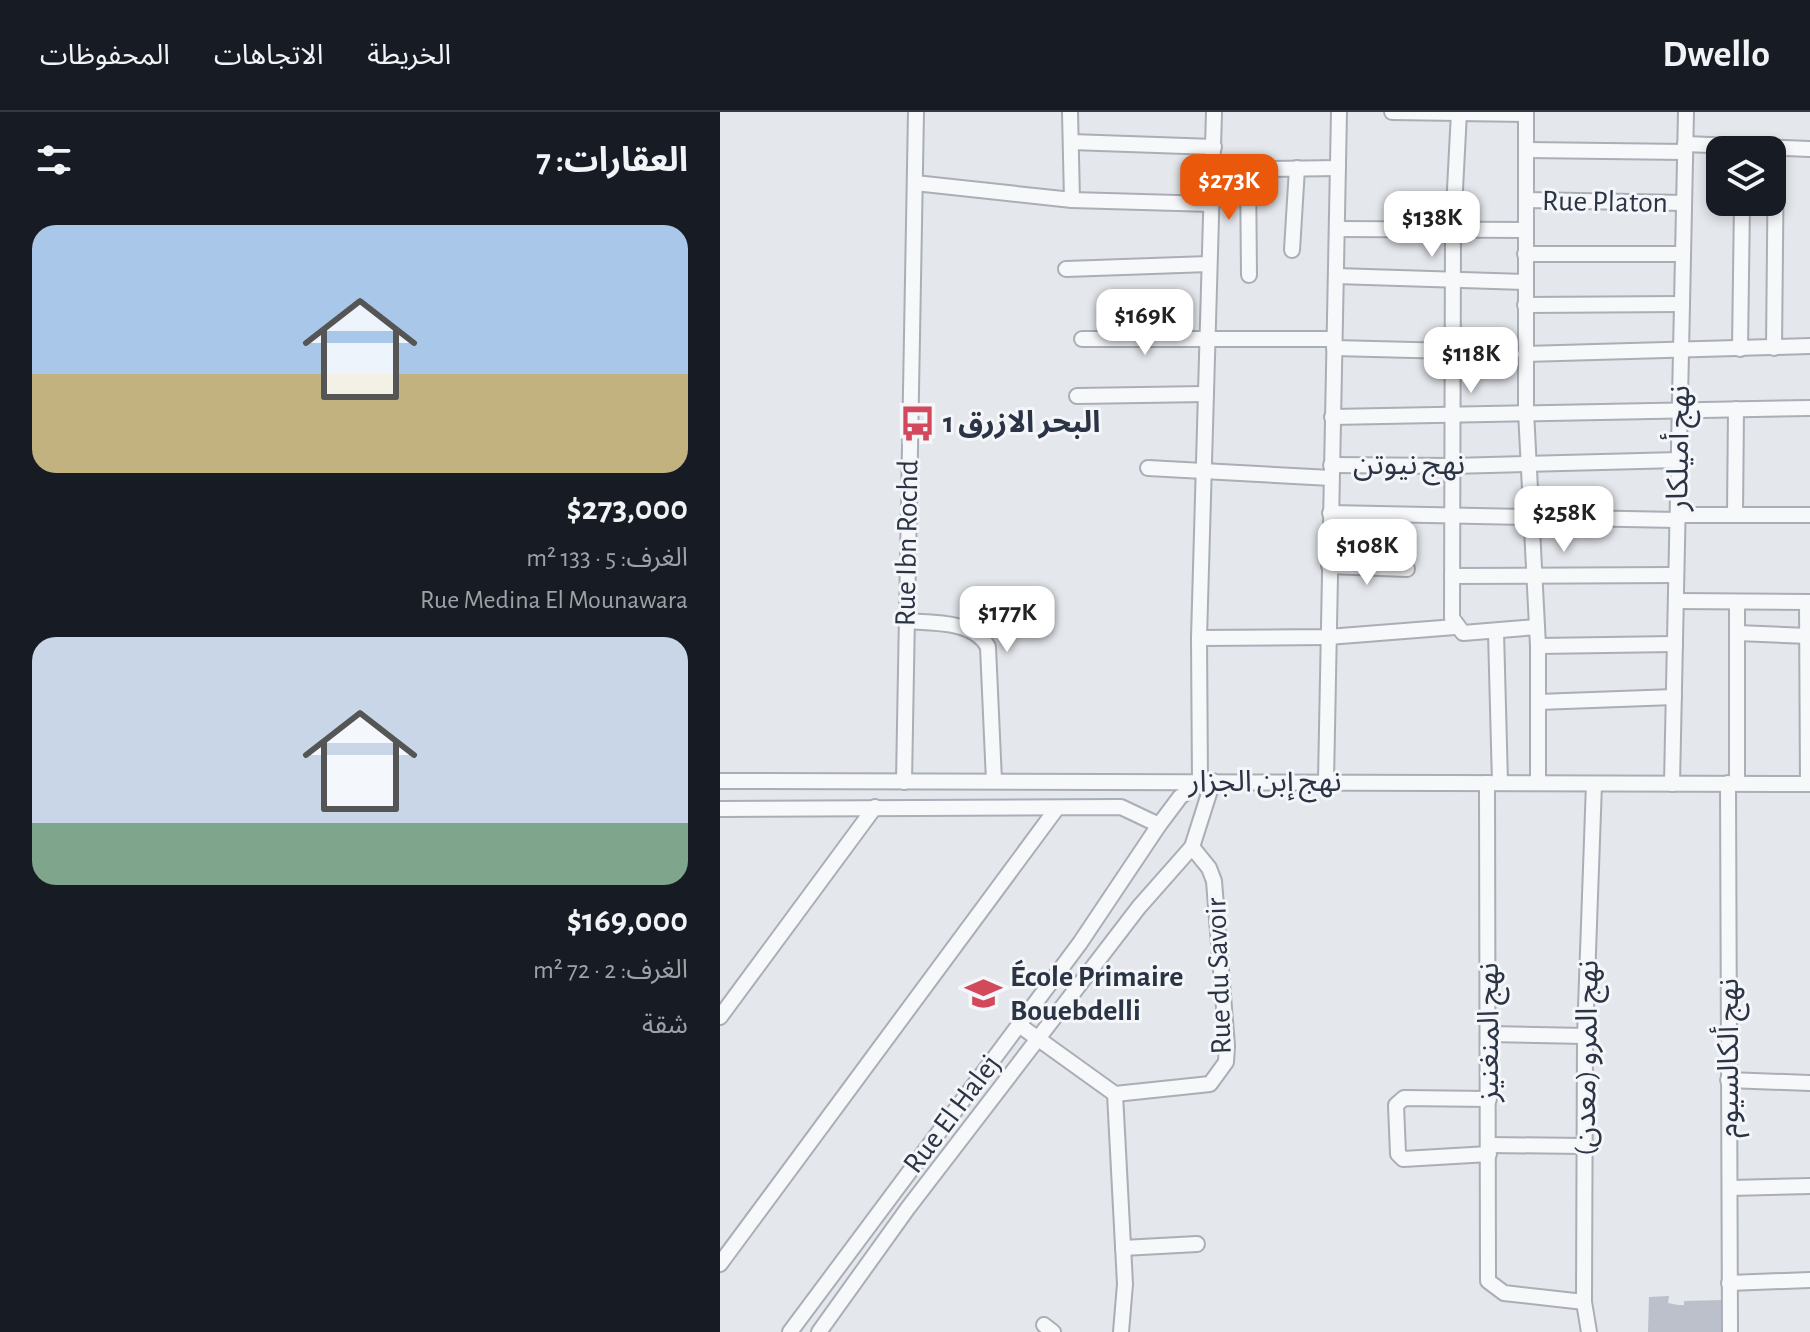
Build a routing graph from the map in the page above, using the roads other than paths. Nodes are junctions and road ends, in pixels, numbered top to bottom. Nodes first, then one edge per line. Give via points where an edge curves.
1 (916, 112) edge
2 (1070, 112) edge
3 (1214, 112) edge
4 (1339, 112) edge
5 (1392, 112) edge
6 (1686, 112) edge
7 (1458, 113) edge
8 (1526, 113) edge
9 (1071, 142) junction
10 (1214, 147) junction
11 (1685, 148) junction
12 (1706, 148) edge
13 (1786, 148) edge
14 (1810, 149) edge
15 (1527, 150) junction
16 (1297, 168) junction
17 (1338, 168) junction
18 (1248, 169) junction
19 (1213, 170) junction
20 (915, 183) junction
21 (1072, 200) junction
22 (1526, 200) junction
23 (1684, 203) junction
24 (1212, 204) junction
25 (1742, 216) edge
26 (1775, 216) edge
27 (1453, 228) junction
28 (1338, 229) junction
29 (1525, 230) junction
30 (1292, 250) dead end
31 (1525, 254) junction
32 (1683, 254) junction
33 (1209, 264) junction
34 (1066, 269) dead end
35 (1249, 275) dead end
36 (1336, 276) junction
37 (1453, 279) junction
38 (1525, 282) junction
39 (1682, 304) junction
40 (1525, 305) junction
41 (1206, 337) junction
42 (1082, 339) dead end
43 (1334, 344) junction
44 (1810, 346) edge
45 (1774, 348) junction
46 (1740, 349) junction
47 (1452, 351) junction
48 (1681, 351) junction
49 (1525, 354) junction
50 (1206, 394) junction
51 (1077, 396) dead end
52 (1810, 408) edge
53 (1736, 409) junction
54 (1680, 410) junction
55 (1526, 411) junction
56 (1452, 414) junction
57 (1332, 417) junction
58 (1679, 460) junction
59 (1528, 462) junction
60 (1452, 466) junction
61 (1148, 468) dead end
62 (1205, 469) junction
63 (1331, 472) junction
64 (1330, 513) junction
65 (1735, 515) junction
66 (1810, 515) edge
67 (1452, 516) junction
68 (1530, 516) junction
69 (1678, 517) junction
70 (1329, 566) junction
71 (1407, 569) dead end
72 (1534, 573) junction
73 (1676, 575) junction
74 (1452, 576) junction
75 (1676, 601) junction
76 (1737, 602) junction
77 (1808, 602) edge
78 (905, 621) junction
79 (1455, 627) junction
80 (1537, 627) junction
81 (1496, 632) junction
82 (1737, 633) junction
83 (1808, 636) junction
84 (1328, 637) junction
85 (1199, 638) junction
86 (1675, 644) junction
87 (1538, 646) junction
88 (1674, 697) junction
89 (1538, 702) junction
90 (720, 781) edge
91 (994, 781) junction
92 (1326, 781) junction
93 (904, 782) junction
94 (1206, 782) junction
95 (1538, 782) junction
96 (1494, 783) junction
97 (1732, 783) junction
98 (1594, 784) junction
99 (1672, 784) junction
100 (1809, 784) edge
101 (875, 807) junction
102 (1057, 808) junction
103 (720, 809) edge
104 (1159, 825) junction
105 (1192, 847) junction
106 (720, 1017) edge
107 (1019, 1025) junction
108 (1489, 1034) junction
109 (1585, 1036) junction
110 (1037, 1040) junction
111 (1728, 1080) junction
112 (1810, 1083) edge
113 (1115, 1094) junction
114 (1489, 1099) junction
115 (1585, 1146) junction
116 (1489, 1150) junction
117 (1810, 1186) edge
118 (1730, 1188) junction
119 (1197, 1244) dead end
120 (1123, 1248) junction
121 (720, 1264) edge
122 (1810, 1280) edge
123 (1729, 1283) junction
124 (1584, 1302) junction
125 (790, 1332) edge
126 (819, 1332) edge
127 (1121, 1332) edge
128 (1589, 1332) edge
129 (1730, 1332) edge

1 - 20 street, Rue Ibn Rochd
2 - 9 street
3 - 10 street
4 - 17 street
5 - 7 street
6 - 11 street, نهج أميلكار
7 - 8 street
7 - 27 street
8 - 15 street
9 - 10 street
9 - 21 street
10 - 19 street
11 - 12 street
11 - 15 street
11 - 23 street, نهج أميلكار
13 - 14 street
15 - 22 street
16 - 17 street
16 - 18 street
16 - 30 street
17 - 28 street
18 - 19 street
18 - 35 street
19 - 24 street
20 - 21 street
20 - 78 street, Rue Ibn Rochd
21 - 24 street
22 - 23 street, Rue Platon
22 - 29 street
23 - 32 street, نهج أميلكار
24 - 33 street
25 - 46 street
26 - 45 street
27 - 28 street
27 - 29 street
27 - 37 street
28 - 36 street
29 - 31 street
31 - 32 street
31 - 38 street
32 - 39 street, نهج أميلكار
33 - 34 street
33 - 41 street
36 - 37 street
36 - 43 street
37 - 38 street
37 - 47 street
38 - 40 street
39 - 40 street
39 - 48 street, نهج أميلكار
40 - 49 street
41 - 42 street
41 - 43 street
41 - 50 street
43 - 47 street
43 - 57 street
44 - 45 street
45 - 46 street
46 - 48 street
47 - 56 street
48 - 49 street
48 - 54 street, نهج أميلكار
49 - 55 street
50 - 51 street
50 - 62 street
52 - 53 street
53 - 54 street
53 - 65 street
54 - 55 street
54 - 58 street, نهج أميلكار
55 - 56 street
55 - 59 street
56 - 57 street
56 - 60 street
57 - 63 street
58 - 59 street, نهج نيوتن
58 - 69 street, نهج أميلكار
59 - 60 street, نهج نيوتن
59 - 68 street
60 - 63 street, نهج نيوتن
60 - 67 street
61 - 62 street, نهج نيوتن
62 - 63 street, نهج نيوتن
62 - 85 street
63 - 64 street
64 - 67 street
64 - 70 street
65 - 66 street
65 - 69 street
67 - 68 street
67 - 74 street
68 - 69 street
68 - 72 street
69 - 73 street, نهج أميلكار
70 - 71 street
70 - 84 street
72 - 73 street
72 - 74 street
72 - 80 street
73 - 75 street, نهج أميلكار
74 - 79 street
75 - 76 street
75 - 86 street, نهج أميلكار
76 - 77 street
76 - 82 street, نهج ألكالسيوم
77 - 83 street
78 - 91 street via 955,625 988,647
78 - 93 street, Rue Ibn Rochd
79 - 81 street via 1463,633
79 - 84 street
80 - 81 street
80 - 87 street
81 - 96 street, نهج المنغنيز
82 - 83 street
82 - 97 street, نهج ألكالسيوم
83 - 100 street
84 - 85 street
84 - 92 street
85 - 94 street
86 - 87 street
86 - 88 street, نهج أميلكار
87 - 89 street
88 - 89 street
88 - 99 street, نهج أميلكار
89 - 95 street
90 - 93 street, نهج إبن الجزار
91 - 93 street, نهج إبن الجزار
91 - 94 street, نهج إبن الجزار
92 - 94 street, نهج إبن الجزار
92 - 96 street, نهج إبن الجزار
94 - 104 street, Rue El Halej via 1180,797
94 - 105 street, Rue El Halej
95 - 96 street, نهج إبن الجزار
95 - 98 street, نهج إبن الجزار
96 - 108 street, نهج المنغنيز
97 - 99 street, نهج إبن الجزار
97 - 100 street, نهج إبن الجزار
97 - 111 street, نهج ألكالسيوم
98 - 99 street, نهج إبن الجزار
98 - 109 street, نهج المرو (معدن)
101 - 102 street
101 - 103 street
101 - 106 street
102 - 104 street via 1121,807
102 - 121 street
104 - 107 street, Rue El Halej
105 - 110 street, Rue El Halej
105 - 113 street, Rue du Savoir via 1209,868 1217,899 1226,1062 1210,1084
107 - 110 street
107 - 125 street, Rue El Halej
108 - 109 street
108 - 114 street, نهج المنغنيز
109 - 115 street, نهج المرو (معدن)
110 - 113 street
110 - 126 street, Rue El Halej
111 - 112 street
111 - 118 street, نهج ألكالسيوم
113 - 120 street
114 - 116 street, نهج المنغنيز
114 - 116 street via 1404,1098 1396,1105 1398,1154 1403,1159
115 - 116 street
115 - 124 street, نهج المرو (معدن)
116 - 124 street, نهج المنغنيز via 1488,1281 1504,1293
117 - 118 street
118 - 123 street, نهج ألكالسيوم
119 - 120 street
120 - 127 street
122 - 123 street
123 - 129 street, نهج ألكالسيوم
124 - 128 street, نهج المرو (معدن)

